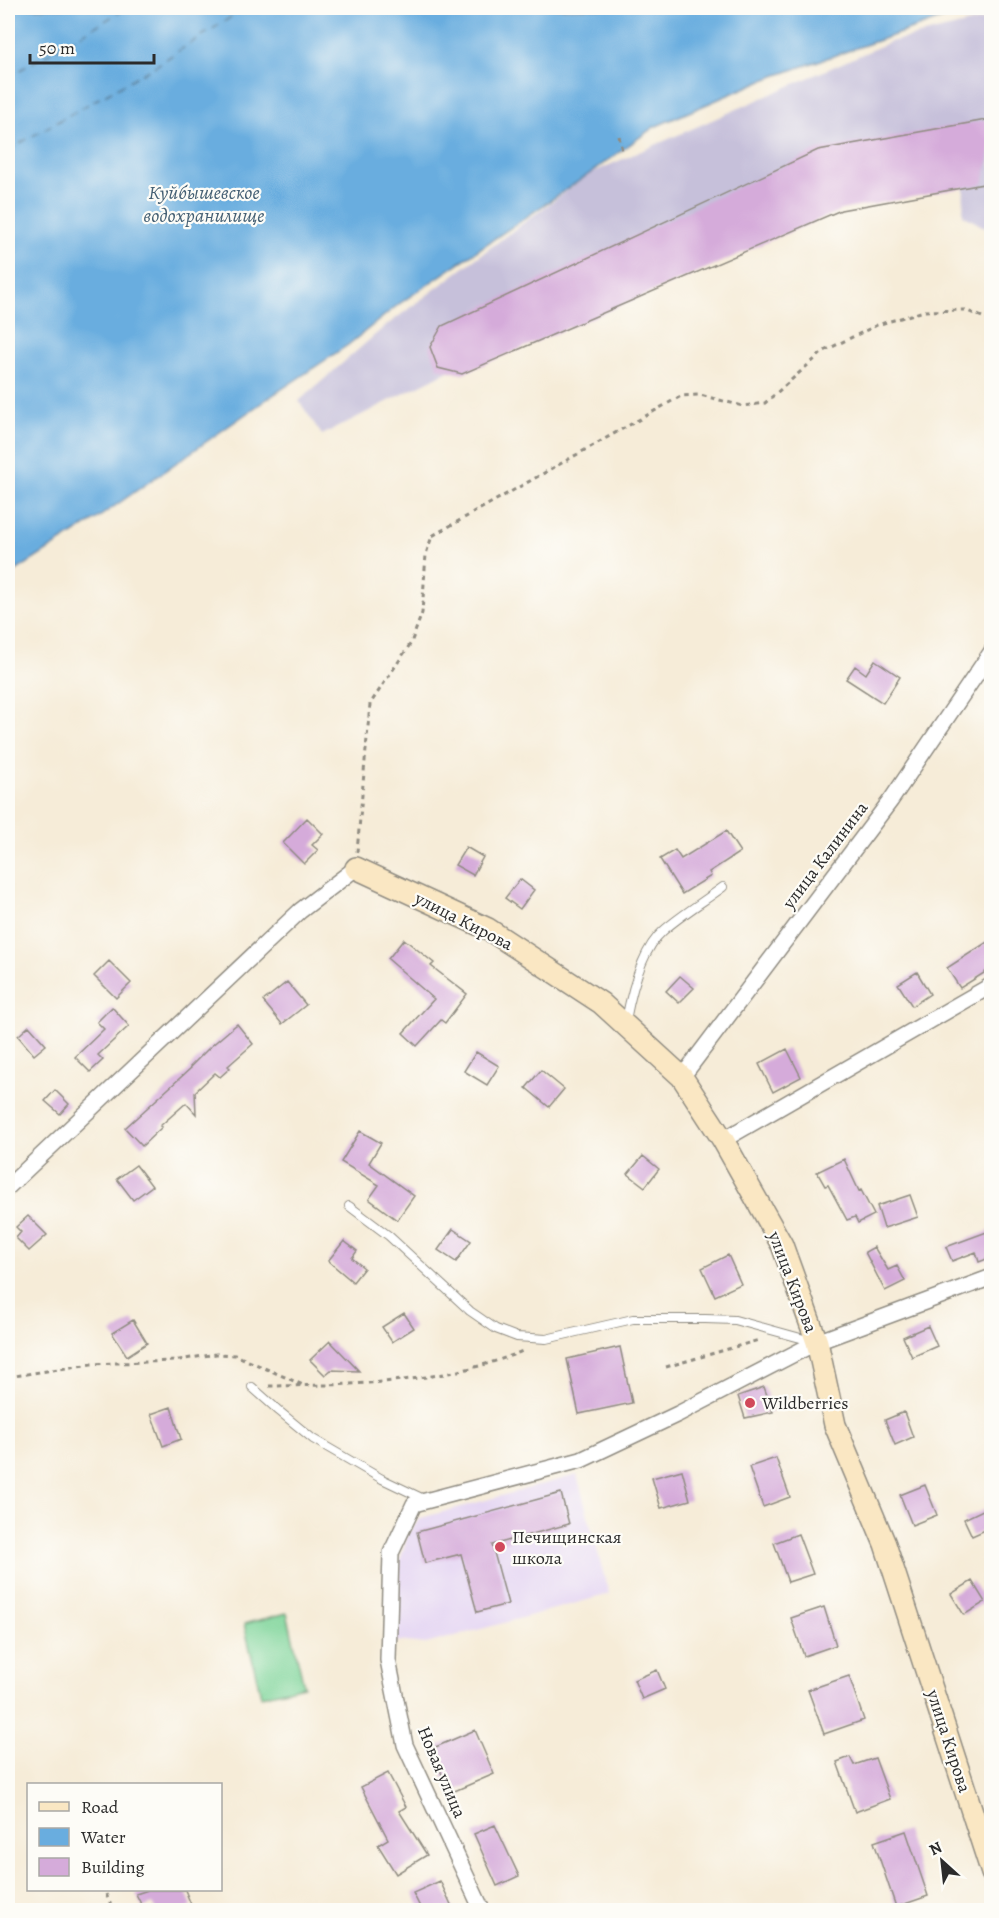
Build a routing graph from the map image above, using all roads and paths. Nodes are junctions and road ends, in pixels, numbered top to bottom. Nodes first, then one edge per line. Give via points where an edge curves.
1 (619, 136) dead end
2 (622, 151) dead end
3 (992, 321) edge
4 (992, 651) edge
5 (356, 868) junction
6 (723, 887) dead end
7 (992, 985) edge
8 (625, 1025) junction
9 (682, 1077) junction
10 (723, 1140) junction
11 (8, 1187) edge
12 (349, 1206) dead end
13 (992, 1277) edge
14 (782, 1334) junction
15 (553, 1338) junction
16 (817, 1342) junction
17 (666, 1367) dead end
18 (8, 1377) edge
19 (305, 1386) junction
20 (252, 1387) joint
21 (8, 1447) edge
22 (8, 1475) edge
23 (420, 1502) junction
24 (992, 1873) edge
25 (106, 1894) dead end
26 (113, 1911) edge
27 (482, 1911) edge

1 - 2 path
3 - 5 path via 965,310 924,311 877,325 824,351 765,403 743,406 700,395 681,396 432,536 426,554 422,613 411,643 370,704
4 - 9 street, улица Калинина via 891,800
5 - 8 street, улица Кирова via 488,929 601,1003
5 - 11 street via 300,911
6 - 8 lane via 662,932 652,944 630,998
7 - 10 street
8 - 9 street, улица Кирова
9 - 10 street, улица Кирова
10 - 16 street, улица Кирова via 782,1245
12 - 15 lane via 496,1329 517,1337
13 - 16 street
14 - 15 lane via 735,1320 633,1319
14 - 16 lane
14 - 17 path
15 - 19 path via 473,1367 390,1382
16 - 23 street via 581,1460
16 - 24 street, улица Кирова via 835,1425 885,1544
18 - 19 path via 91,1364 173,1361 216,1354 235,1355
19 - 20 path
20 - 23 lane via 314,1439
21 - 22 path via 15,1465
23 - 27 street, Новая улица via 391,1553 388,1660 405,1745
25 - 26 path

